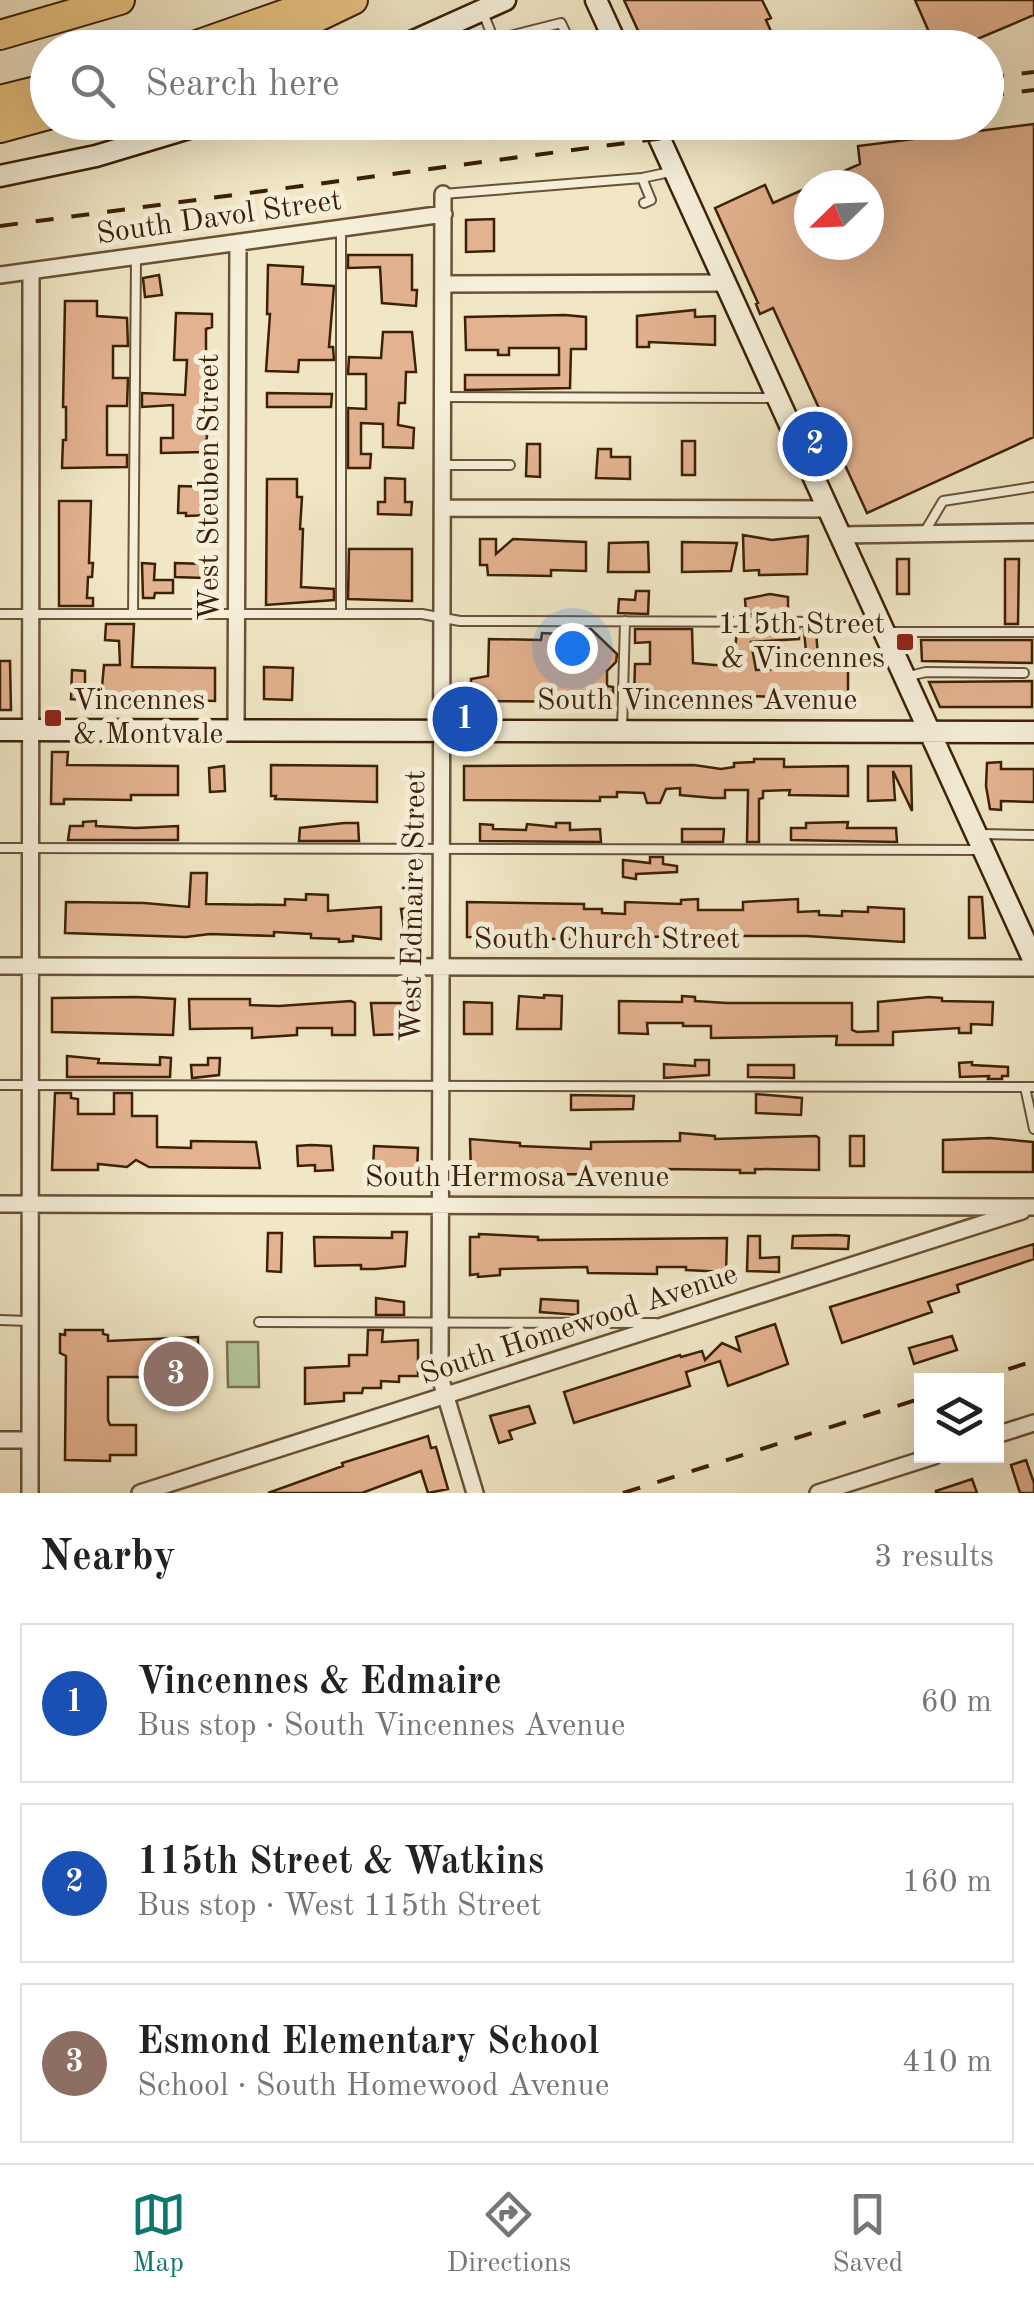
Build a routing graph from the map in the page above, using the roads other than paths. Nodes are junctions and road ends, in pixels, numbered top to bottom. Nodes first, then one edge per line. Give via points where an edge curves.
1 (120, 0) edge
2 (325, 0) edge
3 (353, 0) edge
4 (505, 0) edge
5 (596, 0) edge
6 (482, 10) junction
7 (239, 30) edge
8 (290, 30) edge
9 (438, 30) edge
10 (490, 30) edge
11 (537, 30) edge
12 (565, 30) edge
13 (610, 30) edge
14 (0, 35) edge
15 (30, 92) edge
16 (0, 100) edge
17 (30, 120) edge
18 (0, 128) edge
19 (149, 140) edge
20 (660, 140) edge
21 (674, 171) junction
22 (0, 176) edge
23 (642, 178) junction
24 (444, 194) joint
25 (644, 203) dead end
26 (444, 214) junction
27 (341, 230) junction
28 (238, 244) junction
29 (136, 258) junction
30 (31, 271) junction
31 (0, 276) edge
32 (725, 282) junction
33 (445, 284) junction
34 (444, 397) junction
35 (778, 398) junction
36 (444, 465) junction
37 (510, 465) dead end
38 (1034, 487) edge
39 (444, 508) junction
40 (828, 509) junction
41 (1034, 532) edge
42 (924, 533) junction
43 (840, 535) junction
44 (0, 614) edge
45 (30, 614) junction
46 (133, 614) junction
47 (237, 614) junction
48 (340, 614) junction
49 (444, 618) junction
50 (625, 621) junction
51 (882, 627) junction
52 (1034, 632) edge
53 (1024, 673) dead end
54 (904, 677) junction
55 (0, 730) edge
56 (30, 730) junction
57 (236, 730) junction
58 (443, 730) junction
59 (622, 731) junction
60 (930, 732) junction
61 (1034, 732) edge
62 (1034, 834) edge
63 (980, 842) junction
64 (0, 848) edge
65 (29, 848) junction
66 (441, 849) junction
67 (1029, 939) edge
68 (1034, 965) edge
69 (0, 966) edge
70 (28, 966) junction
71 (439, 967) junction
72 (0, 1085) edge
73 (28, 1085) junction
74 (440, 1086) junction
75 (1030, 1086) edge
76 (1034, 1130) edge
77 (0, 1204) edge
78 (28, 1204) junction
79 (440, 1206) junction
80 (1034, 1208) edge
81 (0, 1320) edge
82 (29, 1320) junction
83 (259, 1322) dead end
84 (440, 1322) junction
85 (672, 1323) junction
86 (446, 1397) junction
87 (1034, 1423) edge
88 (1004, 1432) edge
89 (0, 1440) edge
90 (30, 1440) junction
91 (914, 1462) edge
92 (30, 1493) edge
93 (140, 1493) edge
94 (476, 1493) edge
95 (818, 1493) edge

1 - 14 highway
2 - 7 highway
3 - 8 highway
4 - 6 main road
5 - 13 main road
6 - 9 main road
6 - 10 lane
11 - 12 lane via 561,22
15 - 16 highway
17 - 18 highway
19 - 22 main road
20 - 21 main road
21 - 23 lane
21 - 32 main road
23 - 24 lane
23 - 25 lane via 651,200
24 - 26 street, West Edmaire Street
26 - 27 street, South Davol Street
26 - 33 street, West Edmaire Street
27 - 28 street, South Davol Street
27 - 48 lane
28 - 29 street, South Davol Street
28 - 47 street, West Steuben Street
29 - 30 street, South Davol Street
29 - 46 lane
30 - 31 street, South Davol Street
30 - 45 street
32 - 33 street
32 - 35 main road
33 - 34 street, West Edmaire Street
34 - 35 lane
34 - 36 street, West Edmaire Street
35 - 40 main road
36 - 37 lane
36 - 39 street, West Edmaire Street
38 - 42 lane via 943,501
39 - 40 street
39 - 49 street, West Edmaire Street
40 - 43 main road
41 - 42 street
42 - 43 street
43 - 51 main road
44 - 45 lane
45 - 46 lane
45 - 56 street
46 - 47 lane
47 - 48 lane
47 - 57 street, West Steuben Street
48 - 49 lane
49 - 50 lane
49 - 58 street, West Edmaire Street
50 - 51 lane
50 - 59 lane
51 - 52 lane
51 - 54 main road
53 - 54 lane
54 - 60 main road
55 - 56 main road, South Vincennes Avenue
56 - 57 main road, South Vincennes Avenue
56 - 65 street
57 - 58 main road, South Vincennes Avenue
58 - 59 main road, South Vincennes Avenue
58 - 66 street, West Edmaire Street
59 - 60 main road, South Vincennes Avenue
60 - 61 main road, South Vincennes Avenue
60 - 63 main road
62 - 63 lane
63 - 66 lane
63 - 67 main road
64 - 65 lane
65 - 66 lane
65 - 70 street
66 - 71 street, West Edmaire Street
67 - 68 main road
68 - 71 street, South Church Street
69 - 70 street, South Church Street
70 - 71 street, South Church Street
70 - 73 street
71 - 74 street, West Edmaire Street
72 - 73 lane
73 - 74 lane
73 - 78 street
74 - 75 lane
74 - 79 street, West Edmaire Street
75 - 76 lane
77 - 78 street, South Hermosa Avenue
78 - 79 street, South Hermosa Avenue
78 - 82 street
79 - 80 street, South Hermosa Avenue
79 - 84 street, West Edmaire Street
80 - 85 street, South Homewood Avenue
81 - 82 lane
82 - 90 street
83 - 84 lane
84 - 85 lane
84 - 86 street, West Edmaire Street
85 - 86 street, South Homewood Avenue
86 - 93 street, South Homewood Avenue
86 - 94 street, West Edmaire Street
87 - 88 street
89 - 90 street
90 - 92 street
91 - 95 street

